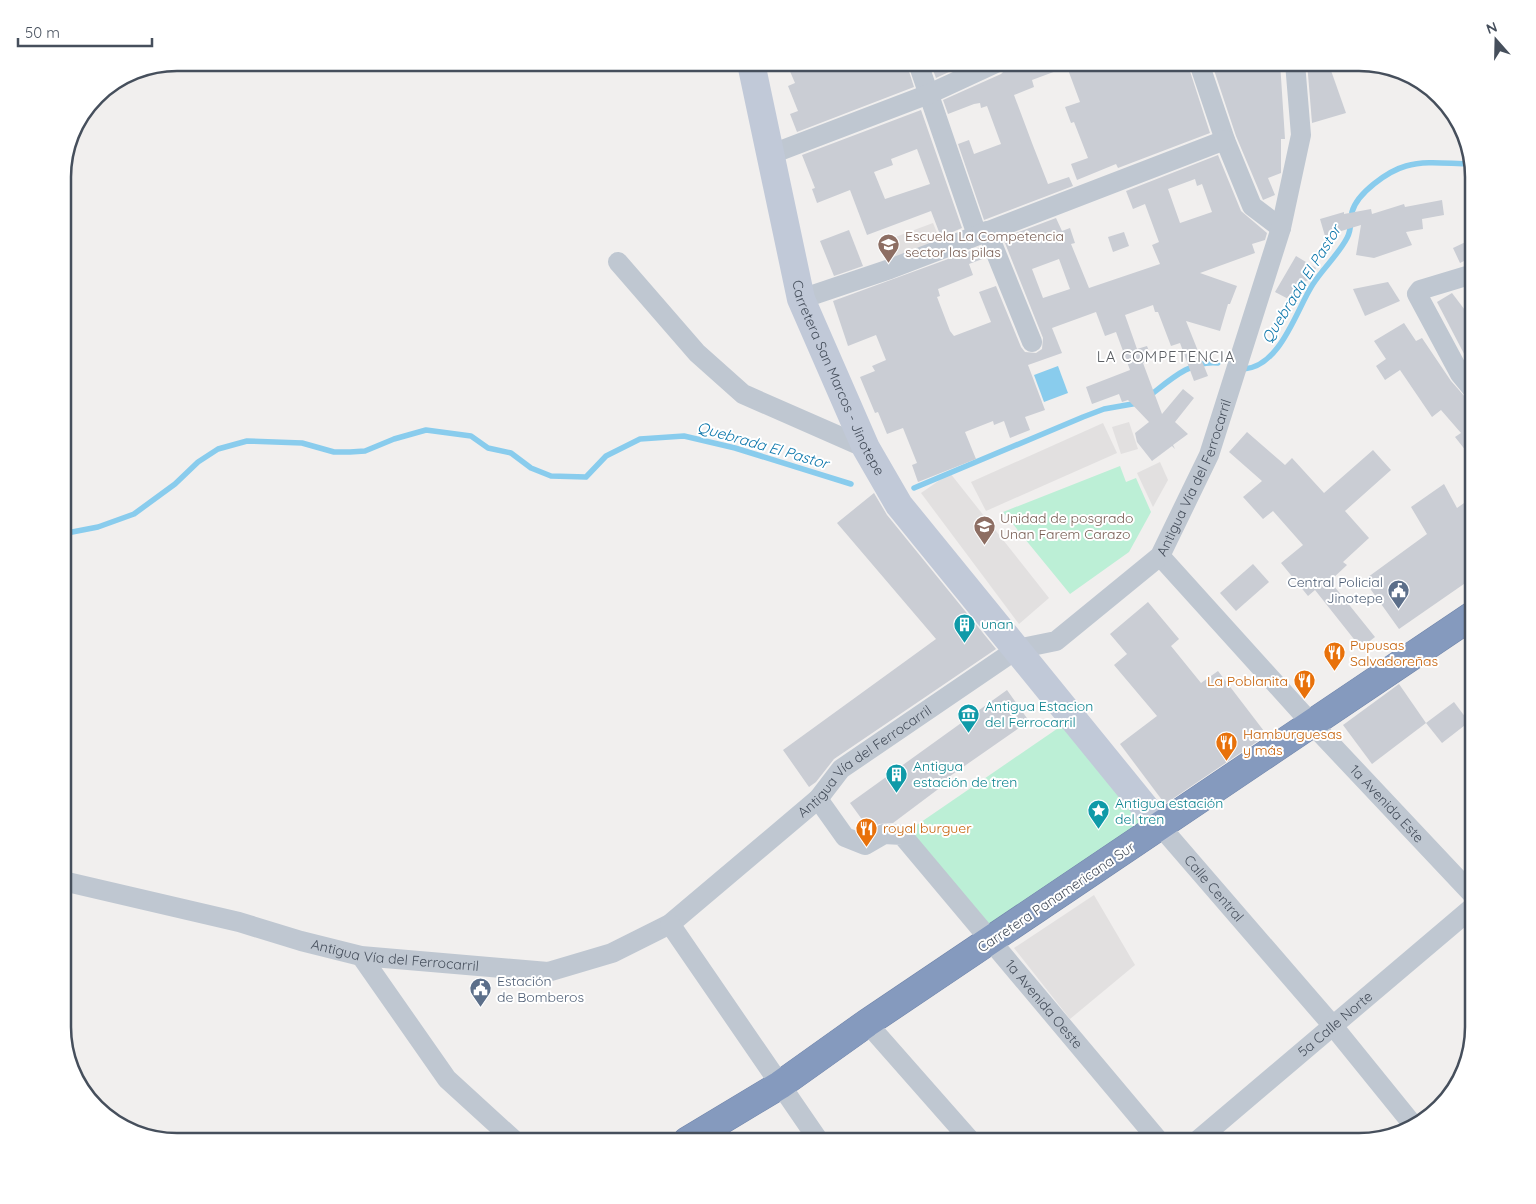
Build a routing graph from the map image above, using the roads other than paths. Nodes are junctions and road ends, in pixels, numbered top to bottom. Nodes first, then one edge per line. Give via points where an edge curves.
1 (753, 71) edge
2 (921, 71) edge
3 (977, 71) edge
4 (1203, 71) edge
5 (1296, 71) edge
6 (929, 94) junction
7 (1225, 140) junction
8 (769, 155) junction
9 (1281, 228) junction
10 (982, 233) junction
11 (618, 262) dead end
12 (1465, 277) edge
13 (801, 299) junction
14 (1032, 342) dead end
15 (1465, 380) edge
16 (866, 448) junction
17 (1160, 556) junction
18 (1465, 621) edge
19 (1017, 650) junction
20 (1311, 723) junction
21 (818, 799) junction
22 (1161, 827) junction
23 (71, 883) edge
24 (1465, 886) edge
25 (1465, 916) edge
26 (670, 924) junction
27 (990, 941) junction
28 (361, 956) junction
29 (867, 1023) junction
30 (1333, 1026) junction
31 (780, 1085) junction
32 (1409, 1120) edge
33 (505, 1133) edge
34 (702, 1133) edge
35 (813, 1133) edge
36 (963, 1133) edge
37 (1151, 1133) edge
38 (1208, 1133) edge

1 - 8 main road, Carretera San Marcos - Jinotepe
2 - 6 street
3 - 6 street
4 - 7 street
5 - 9 street, Antigua Vía del Ferrocarril via 1301,136
6 - 8 street
6 - 10 street
7 - 9 street via 1252,206
7 - 10 street
8 - 13 main road, Carretera San Marcos - Jinotepe
9 - 17 street, Antigua Vía del Ferrocarril via 1208,455
10 - 13 street
10 - 14 street
11 - 16 street via 697,353 743,394
12 - 15 street via 1420,290 1417,294
13 - 16 main road, Carretera San Marcos - Jinotepe
16 - 19 main road, Carretera San Marcos - Jinotepe via 899,505
17 - 19 street, Antigua Vía del Ferrocarril via 1056,641
17 - 20 street, 1a Avenida Este
18 - 20 highway, Carretera Panamericana Sur
19 - 21 street, Antigua Vía del Ferrocarril via 841,768
19 - 22 main road, Calle Central
20 - 22 highway, Carretera Panamericana Sur
20 - 24 street, 1a Avenida Este
21 - 26 street, Antigua Vía del Ferrocarril
21 - 27 street, 1a Avenida Oeste via 845,837 865,845 884,834 902,835
22 - 27 highway, Carretera Panamericana Sur
22 - 30 street, Calle Central
23 - 28 street, Antigua Vía del Ferrocarril via 239,922
25 - 30 street, 5a Calle Norte
26 - 28 street, Antigua Vía del Ferrocarril via 612,953 548,972
26 - 31 street
27 - 29 highway, Carretera Panamericana Sur
27 - 37 street, 1a Avenida Oeste
28 - 33 street via 447,1079
29 - 31 highway, Carretera Panamericana Sur
29 - 36 street
30 - 32 street, Calle Central
30 - 38 street, 5a Calle Norte
31 - 34 highway, Carretera Panamericana Sur
31 - 35 street

